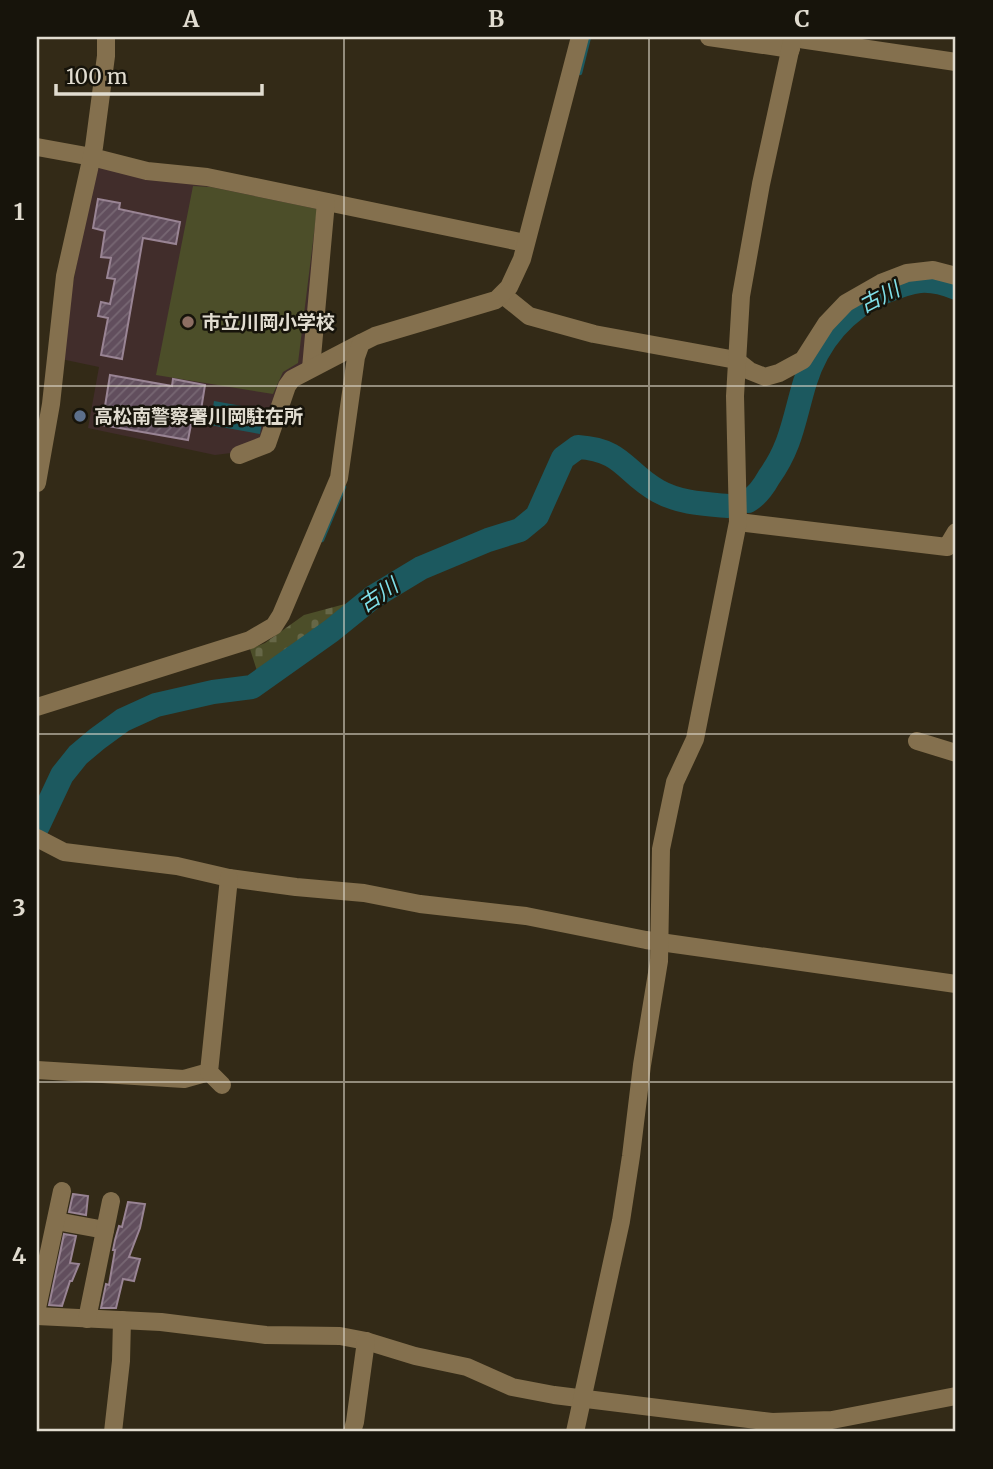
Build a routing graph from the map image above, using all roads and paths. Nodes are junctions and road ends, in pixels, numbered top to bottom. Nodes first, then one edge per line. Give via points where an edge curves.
1 (106, 37) edge
2 (580, 37) edge
3 (709, 37) edge
4 (792, 41) edge
5 (956, 62) edge
6 (37, 147) edge
7 (92, 157) junction
8 (326, 202) junction
9 (526, 243) junction
10 (956, 276) edge
11 (503, 295) junction
12 (361, 343) junction
13 (736, 360) junction
14 (311, 368) junction
15 (42, 420) edge
16 (239, 455) dead end
17 (37, 483) edge
18 (738, 522) junction
19 (956, 531) edge
20 (37, 707) edge
21 (917, 741) dead end
22 (956, 753) edge
23 (37, 838) edge
24 (229, 878) junction
25 (661, 942) junction
26 (956, 984) edge
27 (37, 1070) edge
28 (62, 1191) dead end
29 (111, 1201) dead end
30 (56, 1221) junction
31 (106, 1230) junction
32 (37, 1308) edge
33 (37, 1317) edge
34 (88, 1319) junction
35 (122, 1321) junction
36 (366, 1340) junction
37 (956, 1396) edge
38 (581, 1399) junction
39 (113, 1432) edge
40 (352, 1432) edge
41 (575, 1432) edge

1 - 7 street
2 - 9 street
3 - 4 street
4 - 5 street
4 - 13 street via 743,283
6 - 7 street
7 - 8 street
7 - 15 street via 65,276
8 - 9 street
8 - 14 street
9 - 11 street
10 - 13 street via 933,270 881,283 846,303 803,360 779,373 765,377
11 - 12 street
11 - 13 street via 529,316 594,334
12 - 14 street
12 - 20 street via 339,478 274,626 250,640
13 - 18 street
14 - 16 street via 287,386 267,444
15 - 17 street
18 - 19 street via 947,547
18 - 25 street via 697,727 676,782 661,849
21 - 22 street
23 - 24 street via 64,852 177,866
24 - 25 street via 526,916
24 - 27 street via 216,1079
25 - 26 street
25 - 38 street via 621,1221
28 - 30 street
29 - 31 street
30 - 31 street
30 - 32 street
31 - 34 street
33 - 34 street
34 - 35 street
35 - 36 street
35 - 39 street
36 - 38 street via 467,1367 512,1387
36 - 40 street
37 - 38 street via 832,1420 796,1422
38 - 41 street

